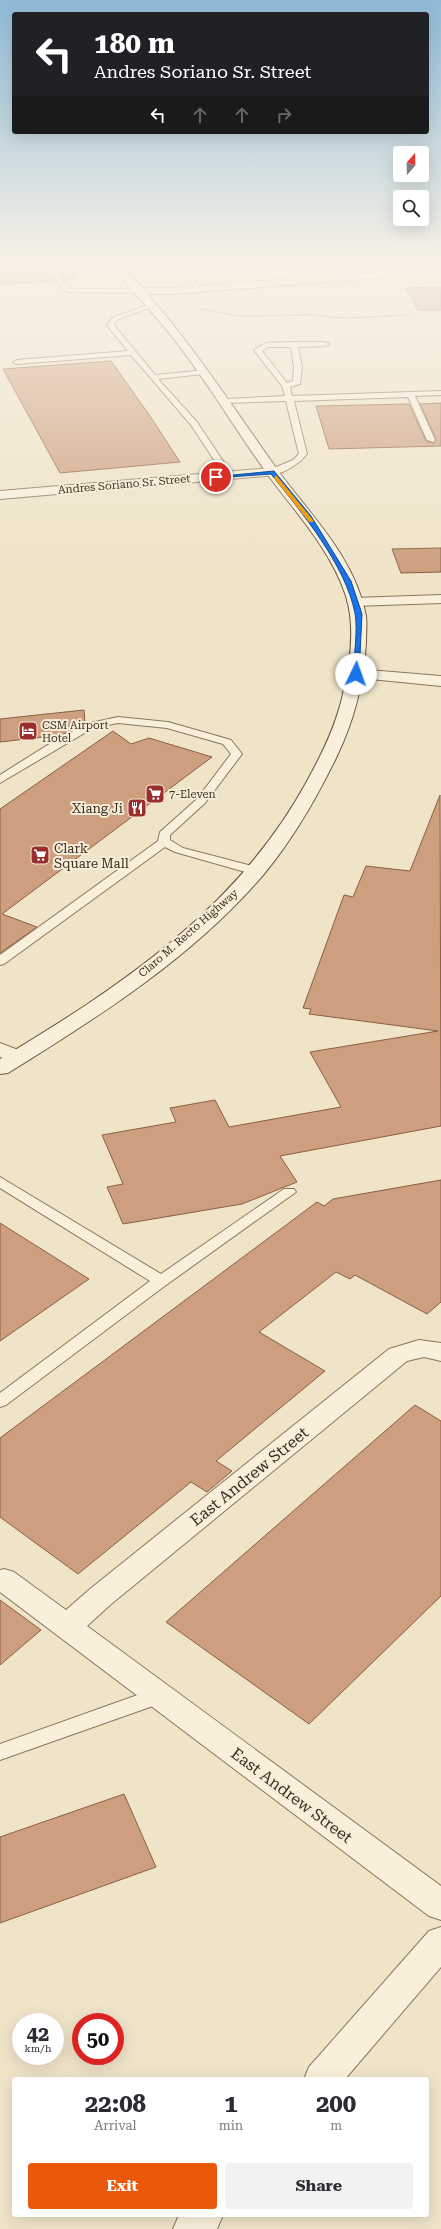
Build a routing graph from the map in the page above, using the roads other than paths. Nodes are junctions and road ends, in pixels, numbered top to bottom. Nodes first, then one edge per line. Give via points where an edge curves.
1 (142, 365) edge
2 (198, 365) edge
3 (270, 365) edge
4 (299, 365) edge
5 (203, 372) junction
6 (153, 377) junction
7 (286, 386) junction
8 (410, 393) junction
9 (441, 393) edge
10 (289, 398) junction
11 (224, 401) junction
12 (431, 440) dead end
13 (272, 472) junction
14 (229, 476) junction
15 (0, 495) edge
16 (441, 599) edge
17 (356, 608) junction
18 (441, 612) edge
19 (356, 674) junction
20 (441, 681) edge
21 (0, 780) edge
22 (164, 842) junction
23 (256, 871) junction
24 (0, 961) edge
25 (0, 1049) edge
26 (19, 1057) junction
27 (0, 1068) edge
28 (0, 1182) edge
29 (289, 1192) dead end
30 (161, 1281) junction
31 (441, 1352) edge
32 (0, 1401) edge
33 (4, 1580) dead end
34 (67, 1627) junction
35 (160, 1695) junction
36 (0, 1752) edge
37 (441, 1905) edge
38 (441, 1942) edge
39 (324, 2077) edge
40 (202, 2217) edge
41 (192, 2229) edge

1 - 6 lane
2 - 5 main road, Claro M. Recto Highway
3 - 7 lane
4 - 7 lane via 298,382
5 - 6 lane
5 - 11 main road, Claro M. Recto Highway
6 - 14 lane via 194,424
7 - 10 lane
8 - 9 lane
8 - 10 lane
8 - 12 lane
10 - 11 lane
10 - 13 lane via 303,454 296,462
11 - 13 main road, Claro M. Recto Highway
13 - 14 main road, Andres Soriano Sr. Street
13 - 17 main road, Claro M. Recto Highway via 323,538 348,581
14 - 15 main road, Andres Soriano Sr. Street
16 - 17 main road
17 - 18 main road
17 - 19 main road, Claro M. Recto Highway
19 - 20 main road
19 - 23 main road, Claro M. Recto Highway via 340,733 328,758 299,810
21 - 22 lane via 90,726 118,720 168,726 227,742 237,754 201,801 164,834
22 - 23 lane via 179,850
22 - 24 lane
23 - 26 main road, Claro M. Recto Highway via 225,904 135,980 87,1015
25 - 26 main road
26 - 27 main road, Claro M. Recto Highway
28 - 30 lane
29 - 30 lane
30 - 32 lane
31 - 34 main road, East Andrew Street via 424,1347 412,1348 398,1355 100,1597
33 - 34 main road, East Andrew Street
34 - 35 main road, East Andrew Street
35 - 36 lane
35 - 37 main road, East Andrew Street
38 - 39 main road
40 - 41 main road

